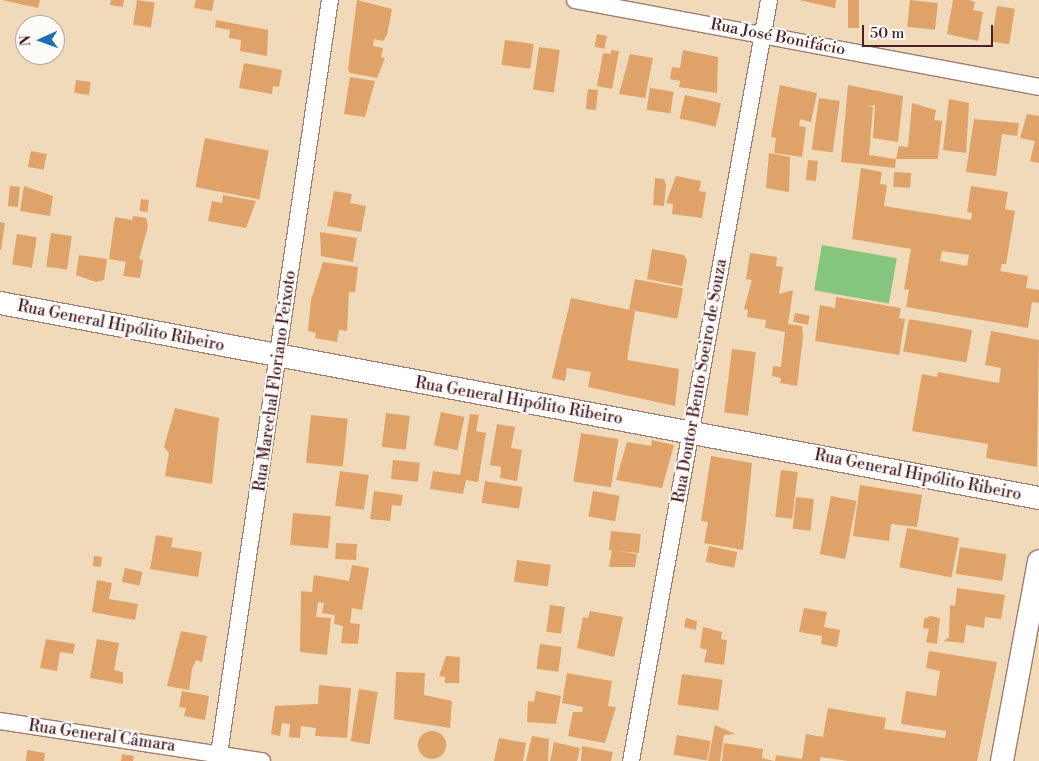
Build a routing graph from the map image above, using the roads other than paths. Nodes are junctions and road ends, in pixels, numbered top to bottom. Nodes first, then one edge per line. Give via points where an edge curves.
1 (330, 0) edge
2 (575, 0) edge
3 (769, 0) edge
4 (763, 34) junction
5 (1039, 87) edge
6 (0, 303) edge
7 (279, 356) junction
8 (691, 432) junction
9 (1039, 498) edge
10 (1039, 561) edge
11 (1035, 600) edge
12 (0, 721) edge
13 (218, 757) edge
14 (262, 761) edge
15 (630, 761) edge
16 (1002, 761) edge

1 - 7 street, Rua Marechal Floriano Peixoto
2 - 4 street, Rua José Bonifácio
3 - 4 street, Rua Doutor Bento Soeiro de Souza
4 - 5 street, Rua José Bonifácio
4 - 8 street, Rua Doutor Bento Soeiro de Souza
6 - 7 street, Rua General Hipólito Ribeiro
7 - 8 street, Rua General Hipólito Ribeiro
7 - 13 street, Rua Marechal Floriano Peixoto
8 - 9 street, Rua General Hipólito Ribeiro
8 - 15 street, Rua Doutor Bento Soeiro de Souza
10 - 11 street
11 - 16 street
12 - 13 street, Rua General Câmara
13 - 14 street, Rua General Câmara

